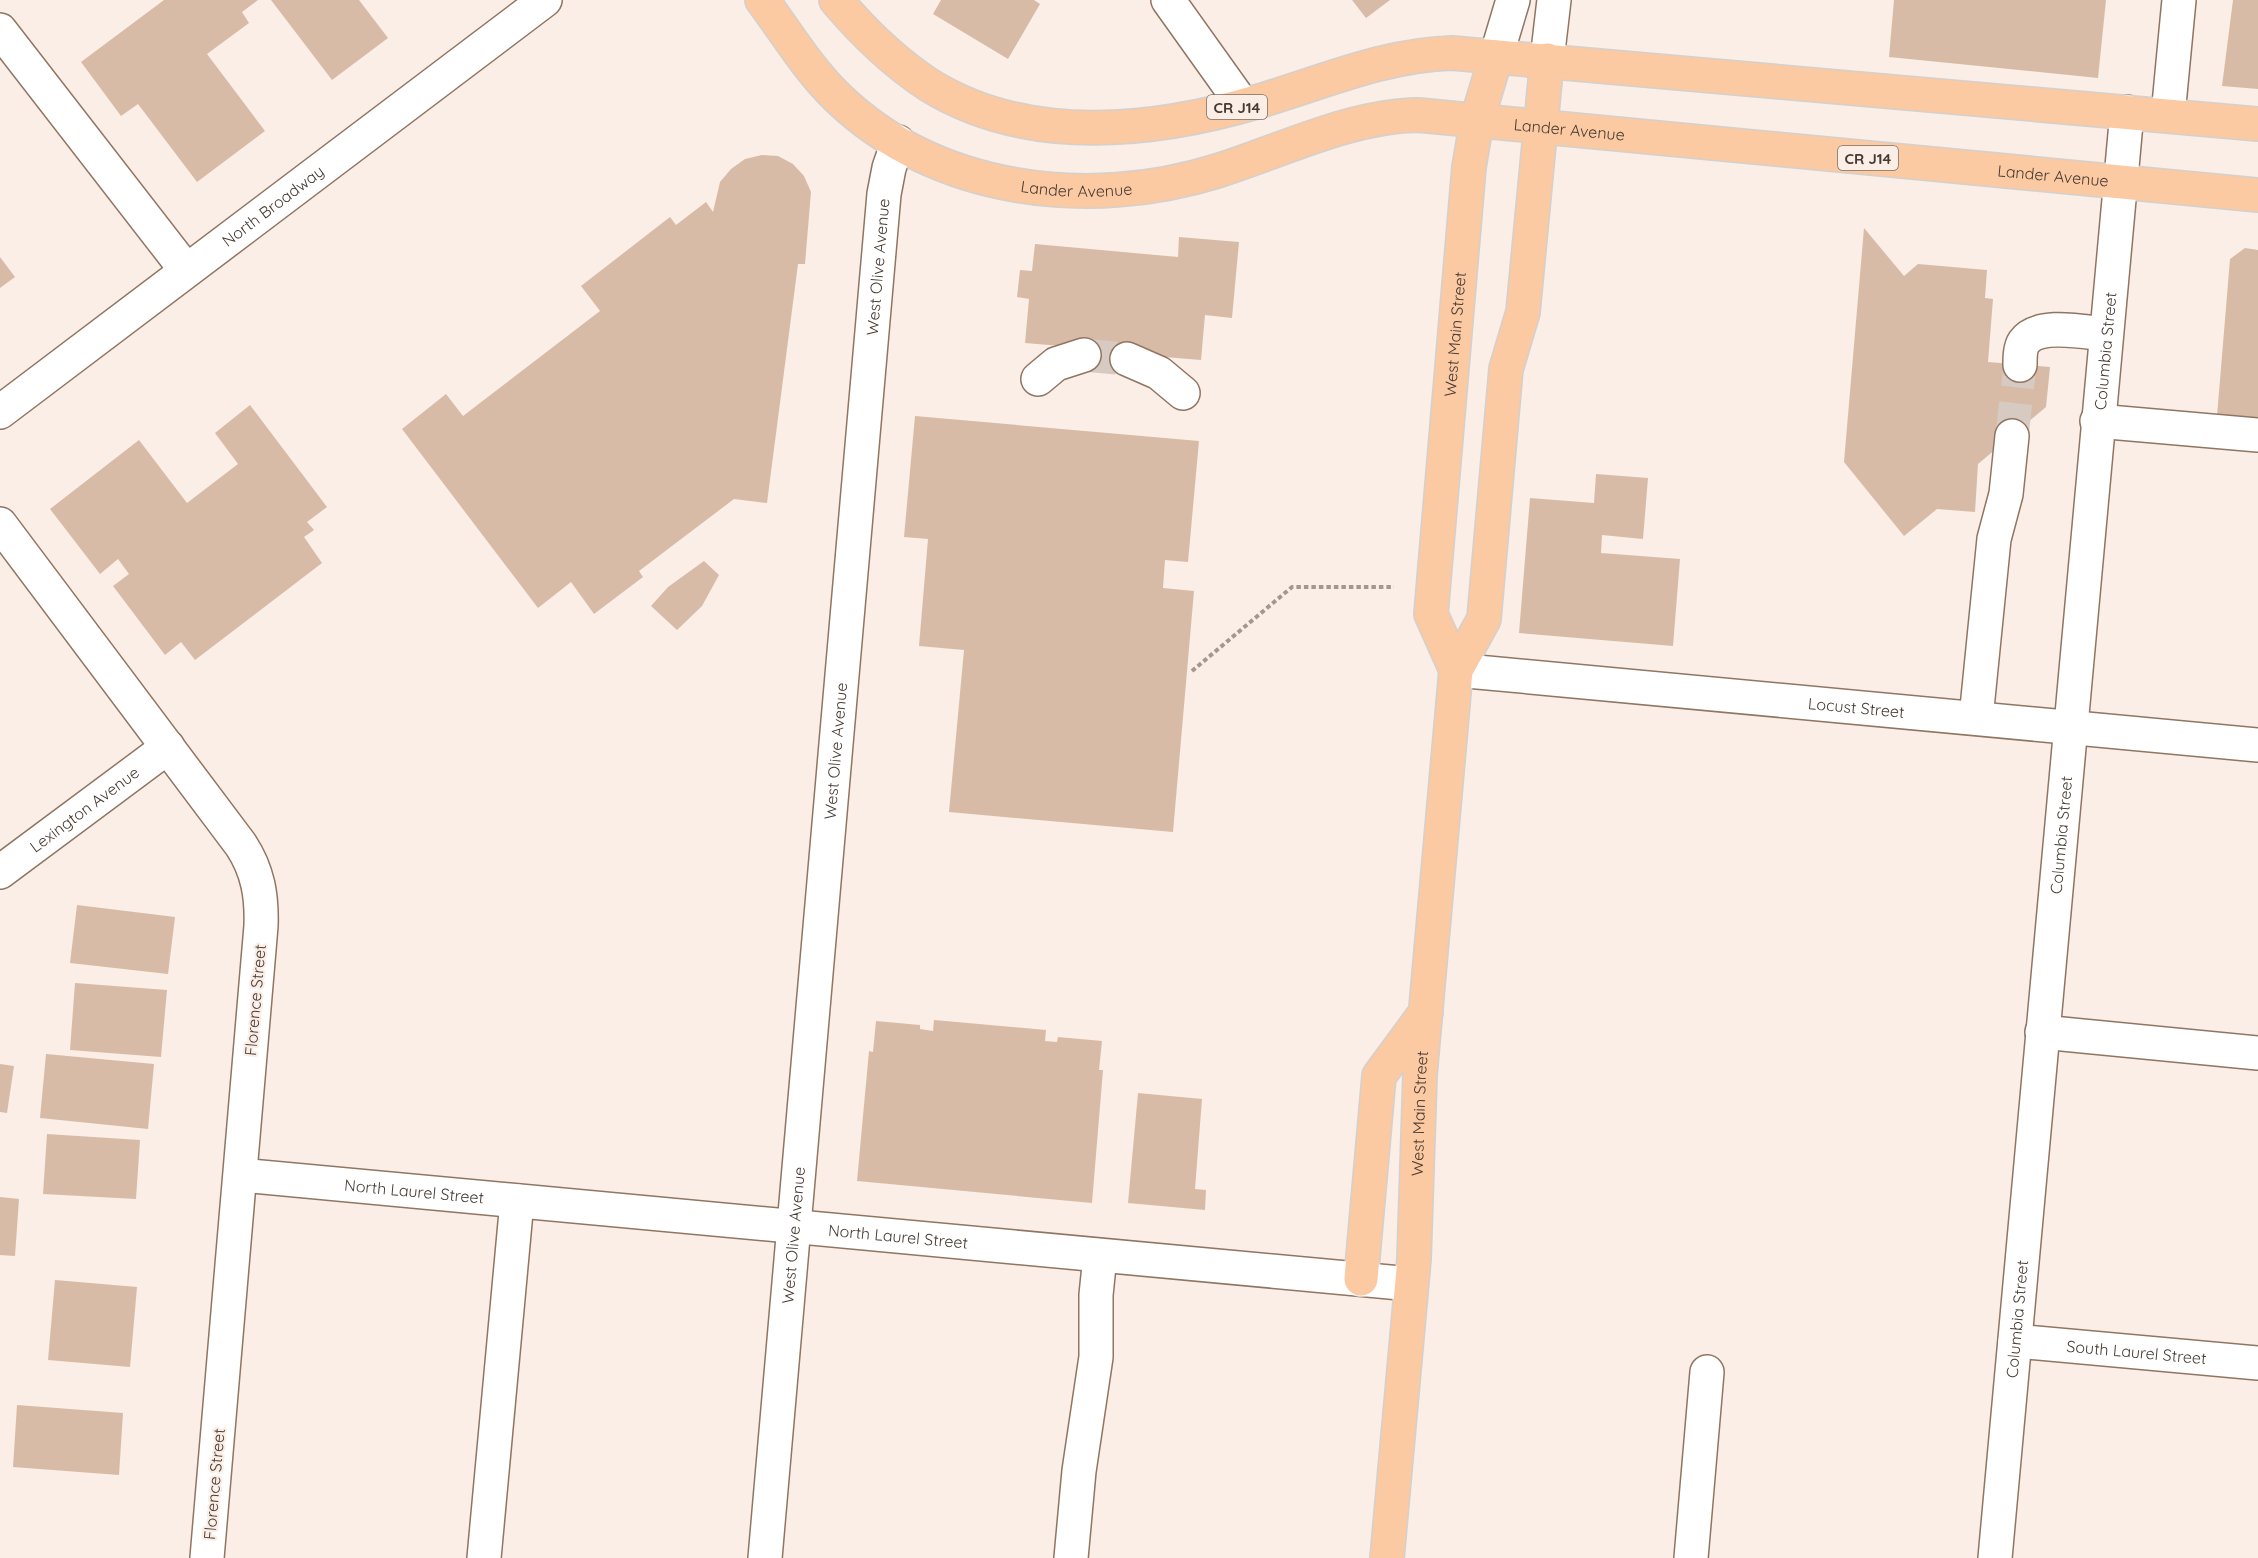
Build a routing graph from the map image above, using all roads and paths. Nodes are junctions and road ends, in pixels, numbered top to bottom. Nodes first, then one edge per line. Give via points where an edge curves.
1 (544, 0) edge
2 (762, 0) edge
3 (836, 0) edge
4 (1168, 0) edge
5 (1513, 0) edge
6 (1554, 0) edge
7 (2179, 0) edge
8 (0, 30) edge
9 (1496, 57) junction
10 (1547, 60) junction
11 (1243, 105) junction
12 (2127, 112) junction
13 (2168, 115) junction
14 (1477, 120) junction
15 (2258, 124) edge
16 (1539, 125) junction
17 (898, 142) junction
18 (2120, 183) junction
19 (2258, 195) edge
20 (186, 270) junction
21 (2105, 333) junction
22 (1084, 356) tunnel mouth
23 (1127, 359) tunnel mouth
24 (2020, 365) tunnel mouth
25 (1038, 379) dead end
26 (1183, 393) dead end
27 (0, 412) edge
28 (2097, 421) junction
29 (2258, 435) edge
30 (2012, 436) tunnel mouth
31 (0, 524) edge
32 (1394, 587) dead end
33 (1456, 670) junction
34 (1192, 671) dead end
35 (1976, 718) junction
36 (2070, 728) junction
37 (2258, 745) edge
38 (168, 747) junction
39 (0, 872) edge
40 (1426, 1012) junction
41 (2042, 1032) junction
42 (2258, 1053) edge
43 (241, 1175) junction
44 (517, 1201) junction
45 (794, 1227) junction
46 (1100, 1256) junction
47 (1361, 1279) junction
48 (1412, 1284) junction
49 (2015, 1341) junction
50 (2258, 1363) edge
51 (1707, 1372) dead end
52 (207, 1558) edge
53 (484, 1558) edge
54 (765, 1558) edge
55 (1071, 1558) edge
56 (1388, 1558) edge
57 (1691, 1558) edge
58 (1995, 1558) edge

1 - 20 street, North Broadway
2 - 17 main road, CR J14 via 832,91
3 - 11 main road, CR J14 via 889,54 930,85 989,112 1040,124 1115,128
4 - 11 street
5 - 9 street, West Main Street
6 - 10 street, West Main Street
7 - 13 street
8 - 20 street
9 - 10 main road, CR J14
9 - 11 main road, CR J14 via 1434,54 1377,63
9 - 14 main road, West Main Street
10 - 12 main road, CR J14
10 - 16 main road, West Main Street
12 - 13 main road, CR J14
12 - 18 street, Columbia Street
13 - 15 main road, CR J14
14 - 16 main road, Lander Avenue / CR J14
14 - 17 main road, Lander Avenue / CR J14 via 1431,115 1391,117 1351,126 1190,179 1094,191 1001,183 942,164
14 - 33 main road, West Main Street via 1469,167 1431,614
16 - 18 main road, Lander Avenue / CR J14
16 - 33 main road, West Main Street via 1523,312 1506,369 1484,619
17 - 45 street, West Olive Avenue via 884,194
18 - 19 main road, Lander Avenue / CR J14
18 - 21 street, Columbia Street
20 - 27 street, North Broadway
21 - 24 street via 2037,332 2023,345
21 - 28 street, Columbia Street
22 - 25 street via 1056,364
23 - 26 street via 1159,373
28 - 29 street
28 - 36 street, Columbia Street
30 - 35 street via 2006,494 1994,539
31 - 38 street, Florence Street
32 - 34 path via 1292,587
33 - 35 street, Locust Street
33 - 40 main road, West Main Street
35 - 36 street, Locust Street
36 - 37 street, Locust Street
36 - 41 street, Columbia Street
38 - 39 street, Lexington Avenue
38 - 43 street, Florence Street via 241,845 259,886 261,926
40 - 47 main road via 1379,1076
40 - 48 main road, West Main Street
41 - 42 street
41 - 49 street, Columbia Street
43 - 44 street, North Laurel Street
43 - 52 street, Florence Street
44 - 45 street, North Laurel Street
44 - 53 street
45 - 46 street, North Laurel Street
45 - 54 street, West Olive Avenue
46 - 47 street, North Laurel Street
46 - 55 street via 1095,1295 1096,1357
47 - 48 street, North Laurel Street
48 - 56 main road, West Main Street
49 - 50 street, South Laurel Street
49 - 58 street, Columbia Street
51 - 57 street

